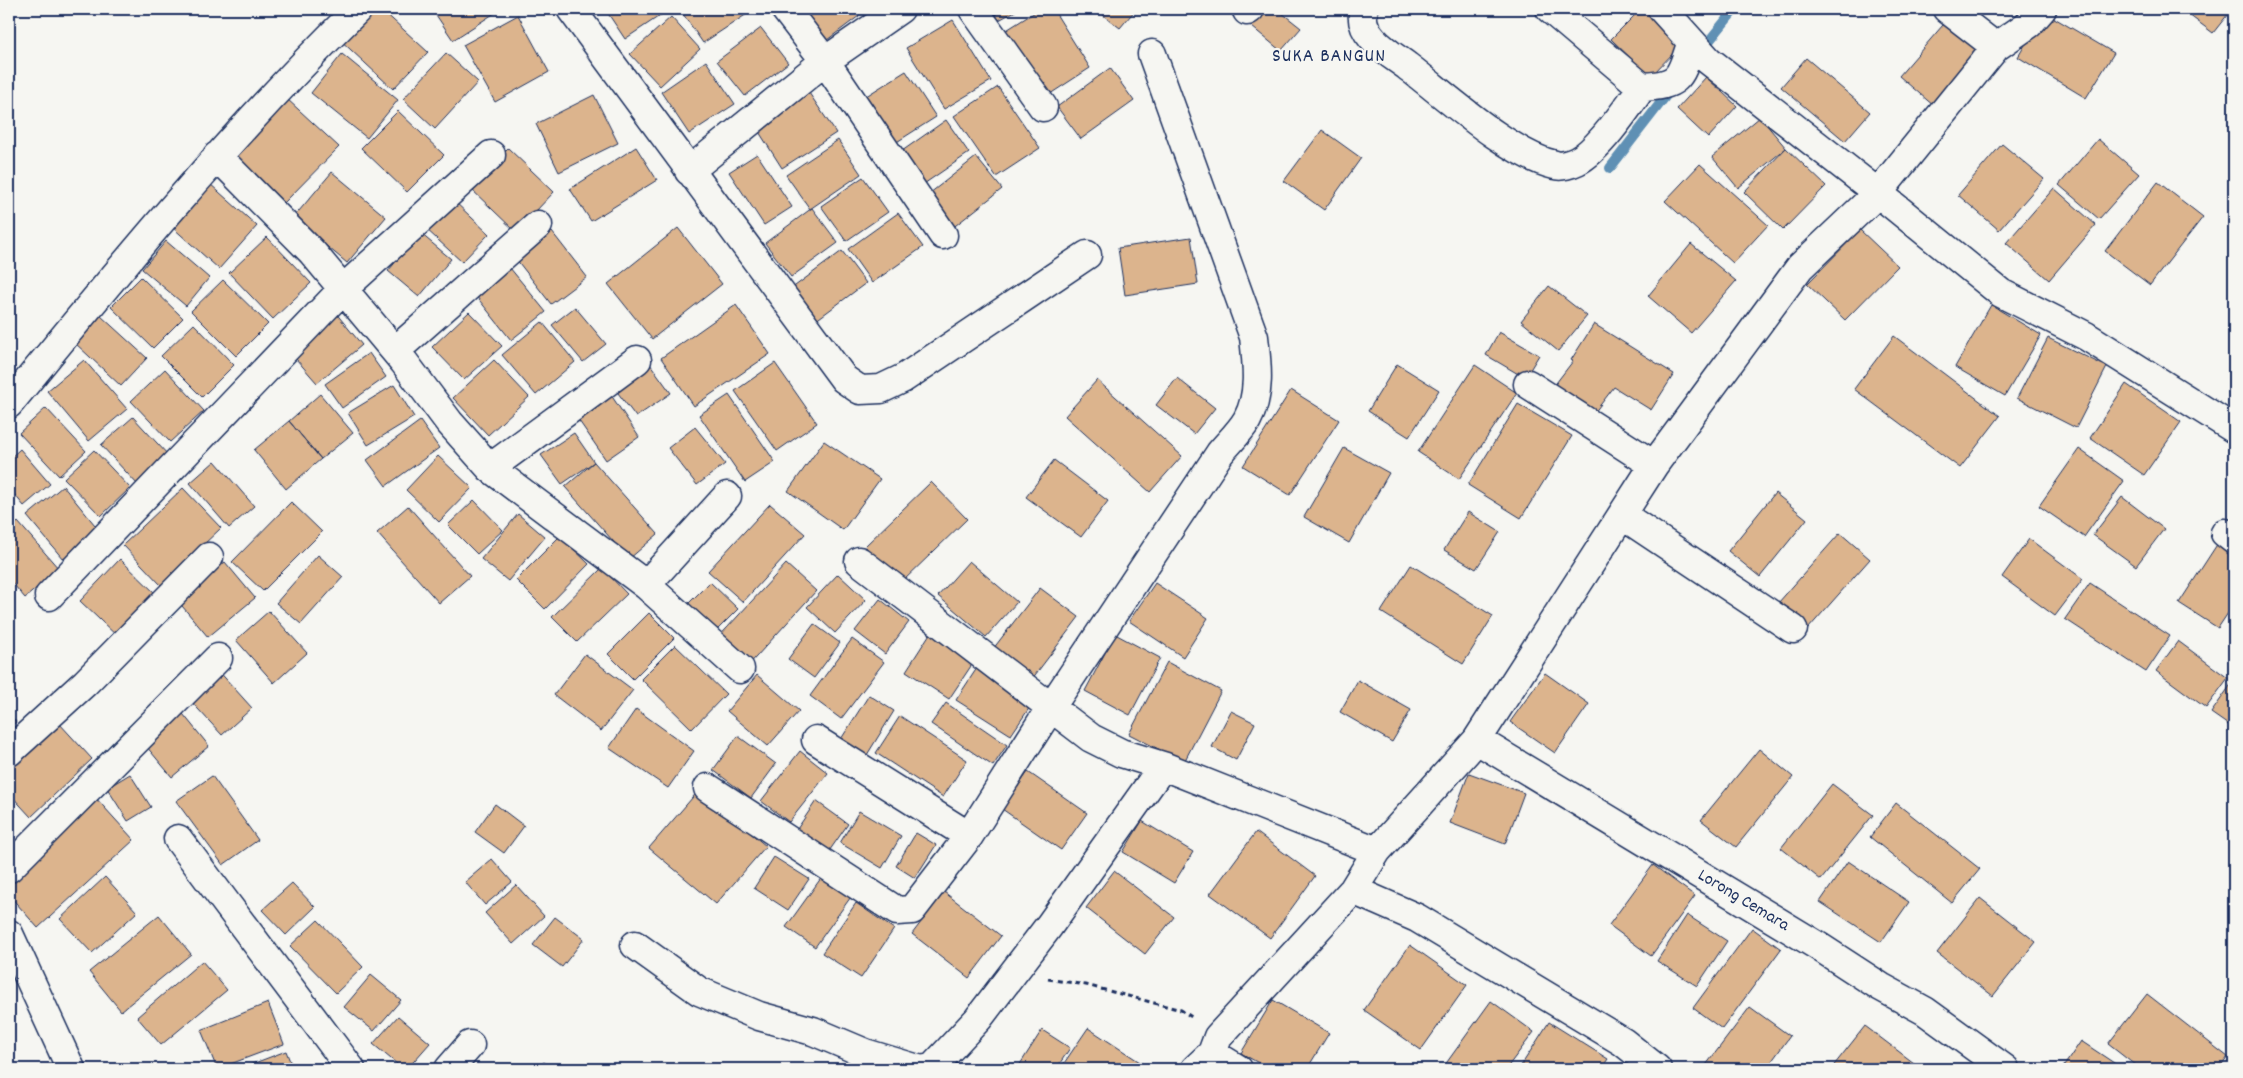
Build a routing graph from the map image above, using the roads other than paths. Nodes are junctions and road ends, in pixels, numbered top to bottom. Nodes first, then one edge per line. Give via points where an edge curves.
1 (358, 9) edge
2 (571, 9) edge
3 (785, 9) edge
4 (900, 9) edge
5 (973, 9) edge
6 (1364, 9) edge
7 (1550, 9) edge
8 (1662, 9) edge
9 (1947, 9) edge
10 (2042, 9) edge
11 (1996, 47) junction
12 (1699, 51) junction
13 (1152, 54) dead end
14 (825, 61) junction
15 (1642, 87) junction
16 (1043, 107) dead end
17 (491, 154) dead end
18 (217, 156) junction
19 (689, 171) junction
20 (1878, 193) junction
21 (538, 225) dead end
22 (943, 235) dead end
23 (1087, 255) dead end
24 (342, 290) junction
25 (395, 352) junction
26 (637, 360) dead end
27 (1528, 384) dead end
28 (9, 404) edge
29 (2234, 429) edge
30 (1654, 465) junction
31 (490, 468) junction
32 (727, 496) dead end
33 (1622, 515) junction
34 (209, 557) dead end
35 (859, 561) dead end
36 (646, 586) junction
37 (49, 596) dead end
38 (1793, 630) dead end
39 (218, 658) dead end
40 (740, 669) dead end
41 (1052, 706) junction
42 (816, 740) dead end
43 (1476, 740) junction
44 (9, 752) edge
45 (1163, 766) junction
46 (708, 788) dead end
47 (969, 836) junction
48 (178, 839) dead end
49 (1377, 851) junction
50 (9, 868) edge
51 (1353, 890) junction
52 (9, 934) edge
53 (634, 944) dead end
54 (470, 1045) dead end
55 (1208, 1053) edge
56 (71, 1069) edge
57 (351, 1069) edge
58 (449, 1069) edge
59 (918, 1069) edge
60 (925, 1069) edge
61 (1238, 1069) edge
62 (1657, 1069) edge
63 (2005, 1069) edge

1 - 18 street
2 - 19 street
3 - 14 street
4 - 14 street
5 - 16 street
6 - 15 street via 1365,30 1386,50 1516,149 1557,166 1578,160 1612,128
7 - 15 street
8 - 12 street
9 - 11 street
10 - 11 street via 2029,24
11 - 20 street
12 - 15 street via 1665,86
12 - 20 street
13 - 41 street via 1254,337 1257,381 1247,420 1220,453
14 - 19 street
14 - 22 street
17 - 24 street
18 - 24 street via 312,252
18 - 28 street
19 - 23 street via 844,379 860,390 881,389 904,378
20 - 29 street via 2001,293 2086,336
20 - 30 street via 1800,268
21 - 25 street
24 - 25 street
24 - 37 street
25 - 31 street via 449,422
26 - 31 street
27 - 30 street
30 - 33 street
31 - 36 street
32 - 36 street
33 - 38 street
33 - 43 street
34 - 44 street via 85,683
35 - 41 street
36 - 40 street
39 - 50 street
41 - 45 street via 1091,738 1121,753
41 - 47 street
42 - 47 street
43 - 49 street
43 - 63 street, Lorong Cemara via 1925,1011
45 - 49 street
45 - 60 street via 978,1019 932,1068
46 - 47 street via 897,911 912,910 918,904
48 - 57 street
49 - 51 street
51 - 55 street
51 - 62 street via 1417,918 1623,1042
52 - 56 street
53 - 59 street via 699,992 759,1016 813,1032 864,1054
54 - 58 street
55 - 61 street

